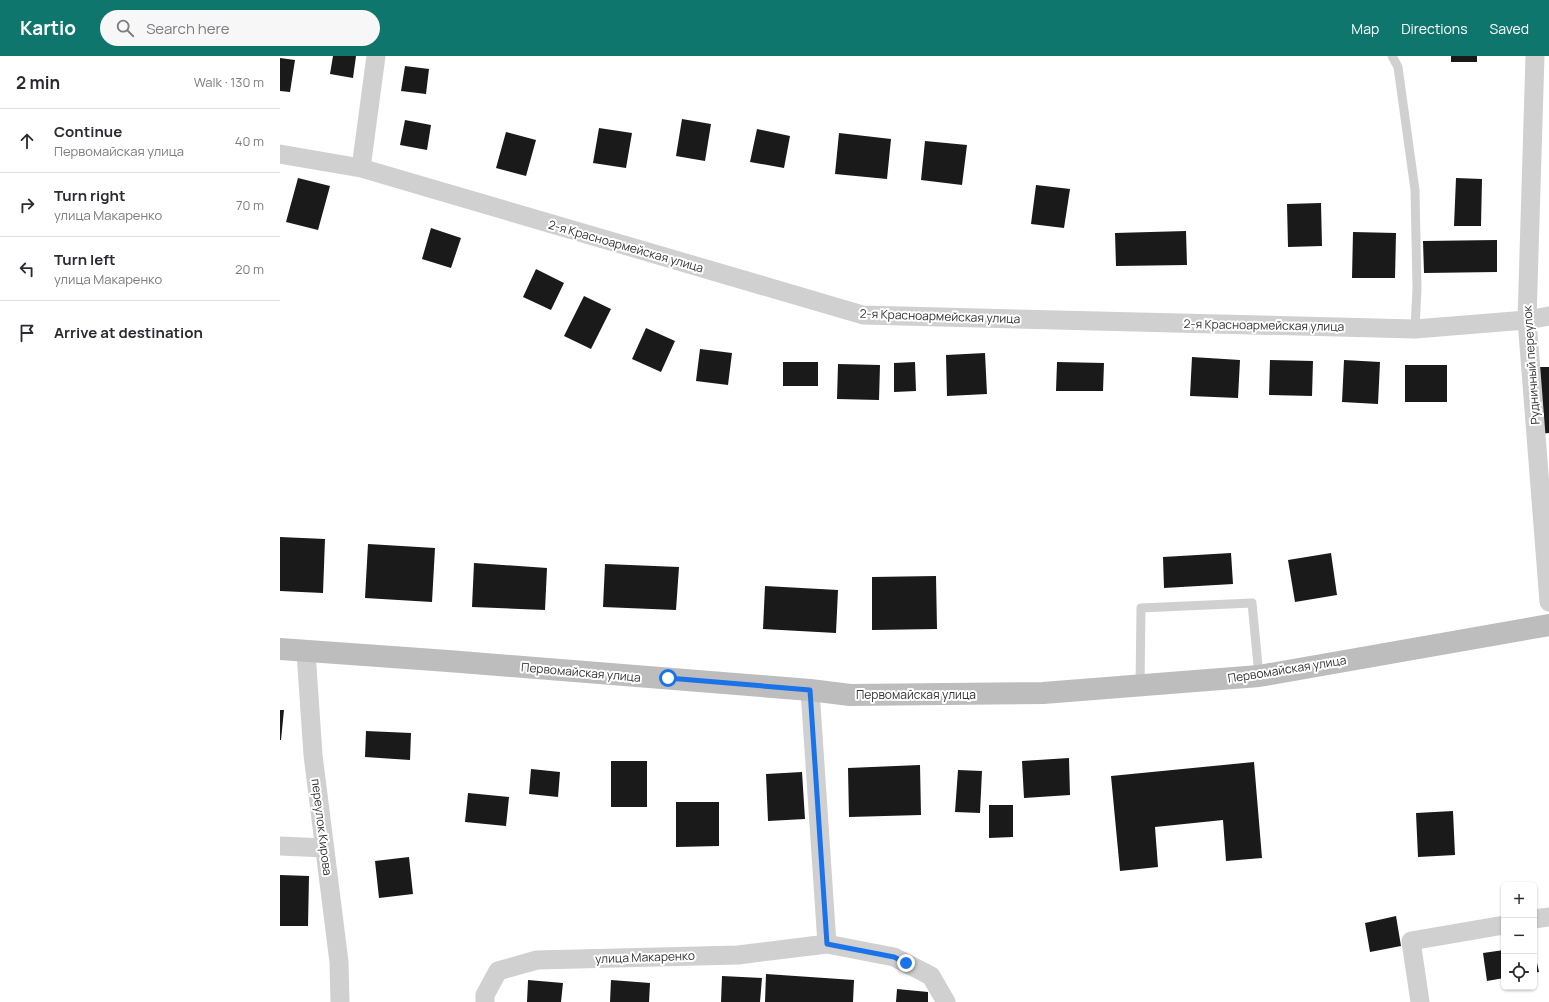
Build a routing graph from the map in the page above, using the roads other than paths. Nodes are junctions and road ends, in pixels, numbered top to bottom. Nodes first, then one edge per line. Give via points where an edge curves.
1 (376, 56) edge
2 (1392, 56) edge
3 (1535, 56) edge
4 (280, 154) edge
5 (361, 168) junction
6 (1549, 316) edge
7 (1527, 320) junction
8 (1415, 329) junction
9 (1549, 602) edge
10 (1549, 625) edge
11 (280, 649) edge
12 (306, 652) junction
13 (1259, 676) junction
14 (1140, 686) junction
15 (810, 690) junction
16 (280, 846) edge
17 (325, 848) junction
18 (1549, 917) edge
19 (1537, 919) edge
20 (1501, 926) edge
21 (827, 944) junction
22 (340, 1002) edge
23 (485, 1002) edge
24 (946, 1002) edge
25 (1420, 1002) edge

1 - 5 street
2 - 8 lane via 1398,67 1415,190
3 - 7 street, Рудничный переулок
4 - 5 street, 2-я Красноармейская улица
5 - 8 street, 2-я Красноармейская улица via 863,315
6 - 7 street, 2-я Красноармейская улица
7 - 8 street, 2-я Красноармейская улица
7 - 9 street, Рудничный переулок
10 - 13 main road, Первомайская улица
11 - 12 main road, Первомайская улица
12 - 15 main road, Первомайская улица
12 - 17 street, переулок Кирова via 313,754
13 - 14 main road, Первомайская улица
13 - 14 lane via 1252,603 1141,608
14 - 15 main road, Первомайская улица via 1035,693 850,695
15 - 21 street
16 - 17 street
17 - 22 street, переулок Кирова via 339,962
18 - 19 street
20 - 25 street via 1411,941
21 - 23 street, улица Макаренко via 738,955 537,960 498,971 485,995
21 - 24 street, улица Макаренко via 894,957 931,976

